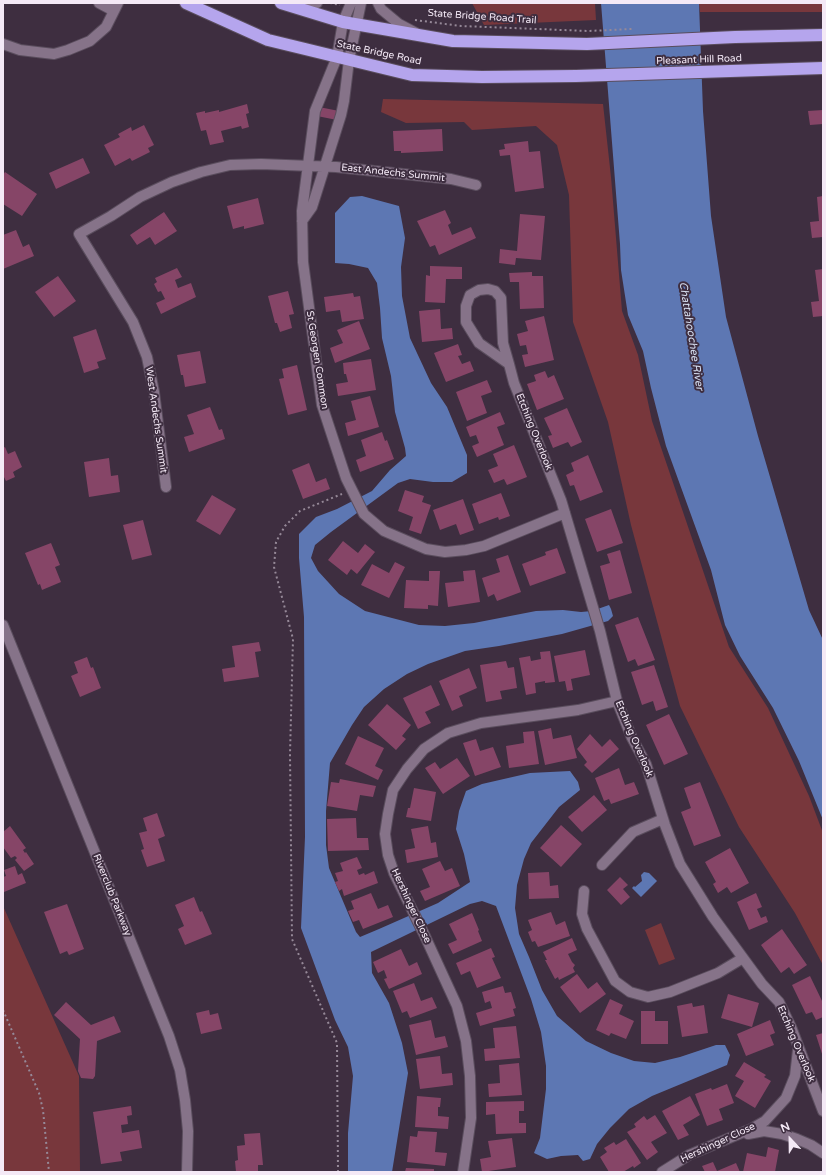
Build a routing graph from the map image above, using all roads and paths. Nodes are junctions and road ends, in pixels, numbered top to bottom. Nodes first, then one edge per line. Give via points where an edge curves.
1 (99, 3) edge
2 (186, 3) edge
3 (281, 3) edge
4 (317, 3) edge
5 (330, 3) edge
6 (362, 3) edge
7 (378, 3) edge
8 (350, 5) edge
9 (116, 7) edge
10 (303, 10) junction
11 (414, 20) dead end
12 (343, 22) junction
13 (358, 25) junction
14 (588, 31) dead end
15 (823, 35) edge
16 (421, 36) junction
17 (3, 44) edge
18 (337, 57) junction
19 (349, 60) junction
20 (823, 68) edge
21 (576, 76) joint
22 (308, 166) junction
23 (324, 166) junction
24 (476, 185) dead end
25 (302, 221) junction
26 (509, 364) junction
27 (166, 487) dead end
28 (352, 490) junction
29 (565, 513) junction
30 (3, 625) edge
31 (617, 701) junction
32 (663, 819) junction
33 (602, 865) dead end
34 (584, 891) dead end
35 (743, 958) junction
36 (3, 1010) edge
37 (799, 1048) junction
38 (823, 1110) edge
39 (732, 1137) junction
40 (823, 1154) edge
41 (50, 1172) edge
42 (187, 1172) edge
43 (338, 1172) edge
44 (463, 1172) edge
45 (662, 1172) edge

1 - 9 street
2 - 18 highway, State Bridge Road via 268,40
3 - 10 highway
4 - 10 street
5 - 8 path
6 - 13 street
7 - 16 street via 381,9 399,24
8 - 12 street, St Georgen Common
9 - 17 street via 106,27 90,41 68,50 54,54 20,50
10 - 12 highway
11 - 14 path, State Bridge Road Trail via 462,26
12 - 13 highway
12 - 18 street, St Georgen Common
13 - 16 highway
13 - 19 street
15 - 16 highway via 588,44 453,41
18 - 19 highway, State Bridge Road
18 - 22 street, St Georgen Common via 315,111
19 - 21 highway, State Bridge Road via 412,74 482,77
19 - 23 street via 344,101
20 - 21 highway, Pleasant Hill Road
22 - 23 street, East Andechs Summit
22 - 25 street, St Georgen Common
22 - 27 street, West Andechs Summit via 261,164 230,166 201,172 140,196 79,234 133,322 147,357
23 - 24 street, East Andechs Summit via 451,179
23 - 25 street via 312,207
25 - 28 street, St Georgen Common via 303,262 322,405
26 - 26 street, Etching Overlook via 503,343 501,298 496,291 479,290 470,295 466,306 466,322 479,343
26 - 29 street, Etching Overlook via 524,410
28 - 29 street, St Georgen Common via 364,514 384,531 426,549 446,552 484,546
28 - 43 path via 300,511 276,542 274,567 293,639 290,754 292,939 337,1043
29 - 31 street, Etching Overlook via 592,601
30 - 42 street, Riverclub Parkway via 169,1036 186,1100
31 - 32 street, Etching Overlook via 646,764
31 - 44 street, Hershinger Close via 578,710 481,723 448,733 424,749 393,790 385,834 388,855 394,873 457,1006 466,1041 471,1118
32 - 33 street via 633,832
32 - 35 street, Etching Overlook via 680,864 713,917
34 - 35 street via 582,914 587,929 615,981 630,992 648,997 670,992 718,973
35 - 37 street, Etching Overlook via 779,1002
36 - 41 path via 39,1093
37 - 38 street, Etching Overlook
37 - 39 street, Hershinger Close via 795,1076 786,1098 765,1121
39 - 40 street via 764,1131 782,1134 806,1143
39 - 45 street, Hershinger Close via 689,1155

